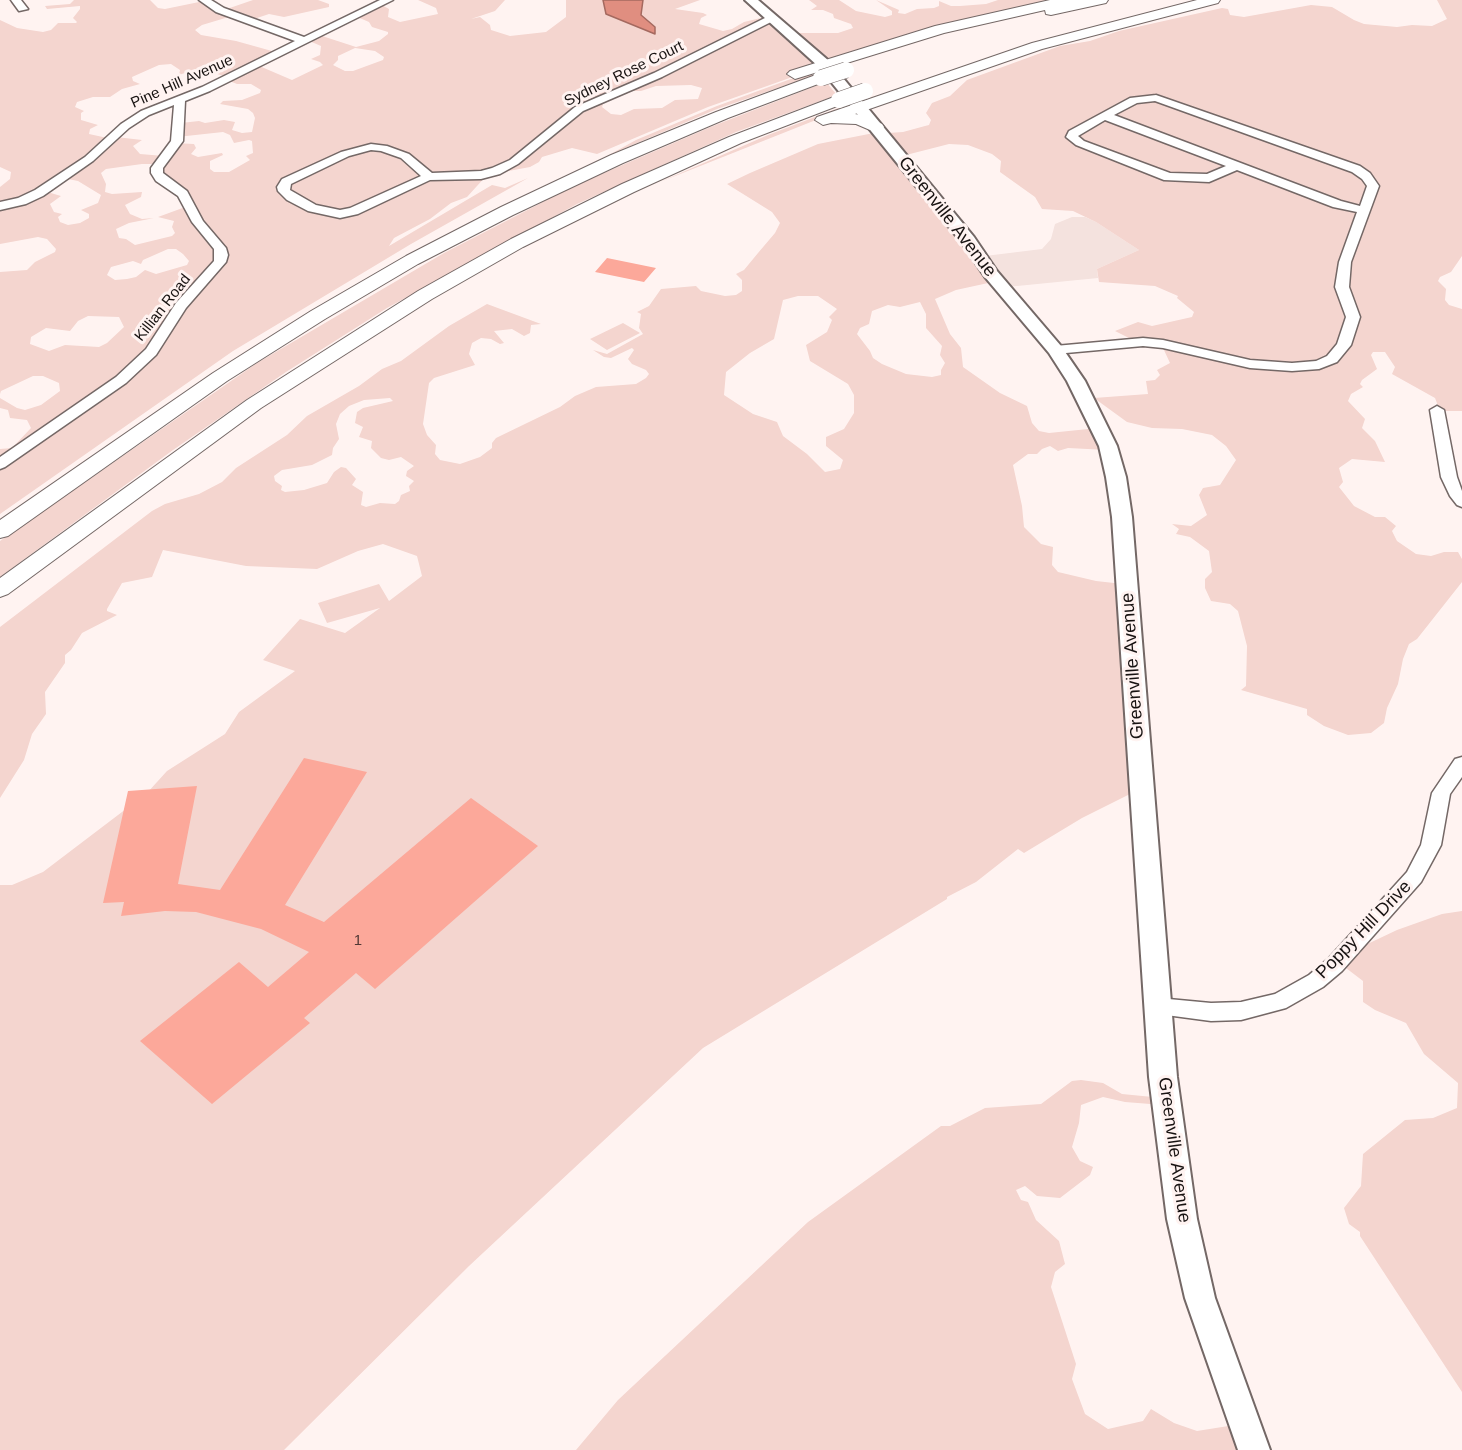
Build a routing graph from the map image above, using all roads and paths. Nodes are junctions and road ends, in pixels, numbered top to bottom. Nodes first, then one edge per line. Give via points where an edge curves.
1 (16, 0) edge
2 (204, 0) edge
3 (388, 0) edge
4 (751, 0) edge
5 (1069, 0) edge
6 (1101, 0) edge
7 (1201, 0) edge
8 (1214, 0) edge
9 (23, 9) dead end
10 (771, 18) junction
11 (304, 41) junction
12 (887, 44) junction
13 (807, 48) junction
14 (822, 71) junction
15 (862, 99) junction
16 (180, 100) junction
17 (1105, 116) junction
18 (876, 127) junction
19 (772, 141) junction
20 (1236, 165) junction
21 (428, 177) junction
22 (0, 206) edge
23 (1363, 210) junction
24 (505, 249) junction
25 (1055, 350) junction
26 (1437, 410) dead end
27 (0, 464) edge
28 (1462, 502) edge
29 (0, 531) edge
30 (0, 589) edge
31 (1462, 764) edge
32 (1158, 1006) junction
33 (1254, 1450) edge

1 - 9 street
2 - 11 street via 220,10
3 - 11 street, Pine Hill Avenue
4 - 10 main road, Greenville Avenue
5 - 12 highway via 988,16
6 - 14 highway, bridge via 981,29 846,70
7 - 15 highway via 1017,43
8 - 15 highway via 1047,43
10 - 13 main road, Greenville Avenue
10 - 21 street, Sydney Rose Court via 658,75 579,109 504,168 481,175
11 - 16 street, Pine Hill Avenue
12 - 13 highway via 840,54
12 - 14 highway
13 - 14 main road, Greenville Avenue
14 - 15 main road, Greenville Avenue
14 - 29 highway via 507,211 365,287 244,361
15 - 18 main road, Greenville Avenue
15 - 19 highway
15 - 24 highway, bridge via 839,100 682,163
16 - 22 street, Pine Hill Avenue via 132,120 89,159 39,193
16 - 27 street, Killian Road via 177,141 157,173 183,194 198,222 220,248 220,262 181,306 151,352 121,380
17 - 20 street
17 - 20 street via 1073,133 1075,140 1168,177 1209,178
17 - 23 street via 1134,100 1156,98 1356,170 1373,186
18 - 19 highway via 859,119 840,118
18 - 25 main road, Greenville Avenue
19 - 24 highway
20 - 23 street via 1337,204
21 - 21 street, Sydney Rose Court via 340,214 312,208 291,197 283,187 286,182 345,154 371,147 405,156
23 - 25 street via 1345,262 1342,287 1353,317 1344,345 1332,359 1319,365 1250,364 1143,342
24 - 30 highway via 279,387
25 - 32 main road, Greenville Avenue via 1087,399 1108,446 1116,477
26 - 28 street via 1449,477
31 - 32 street, Poppy Hill Drive via 1442,793 1431,845 1414,877 1316,981 1279,1002 1241,1011
32 - 33 main road, Greenville Avenue via 1182,1219 1200,1299

